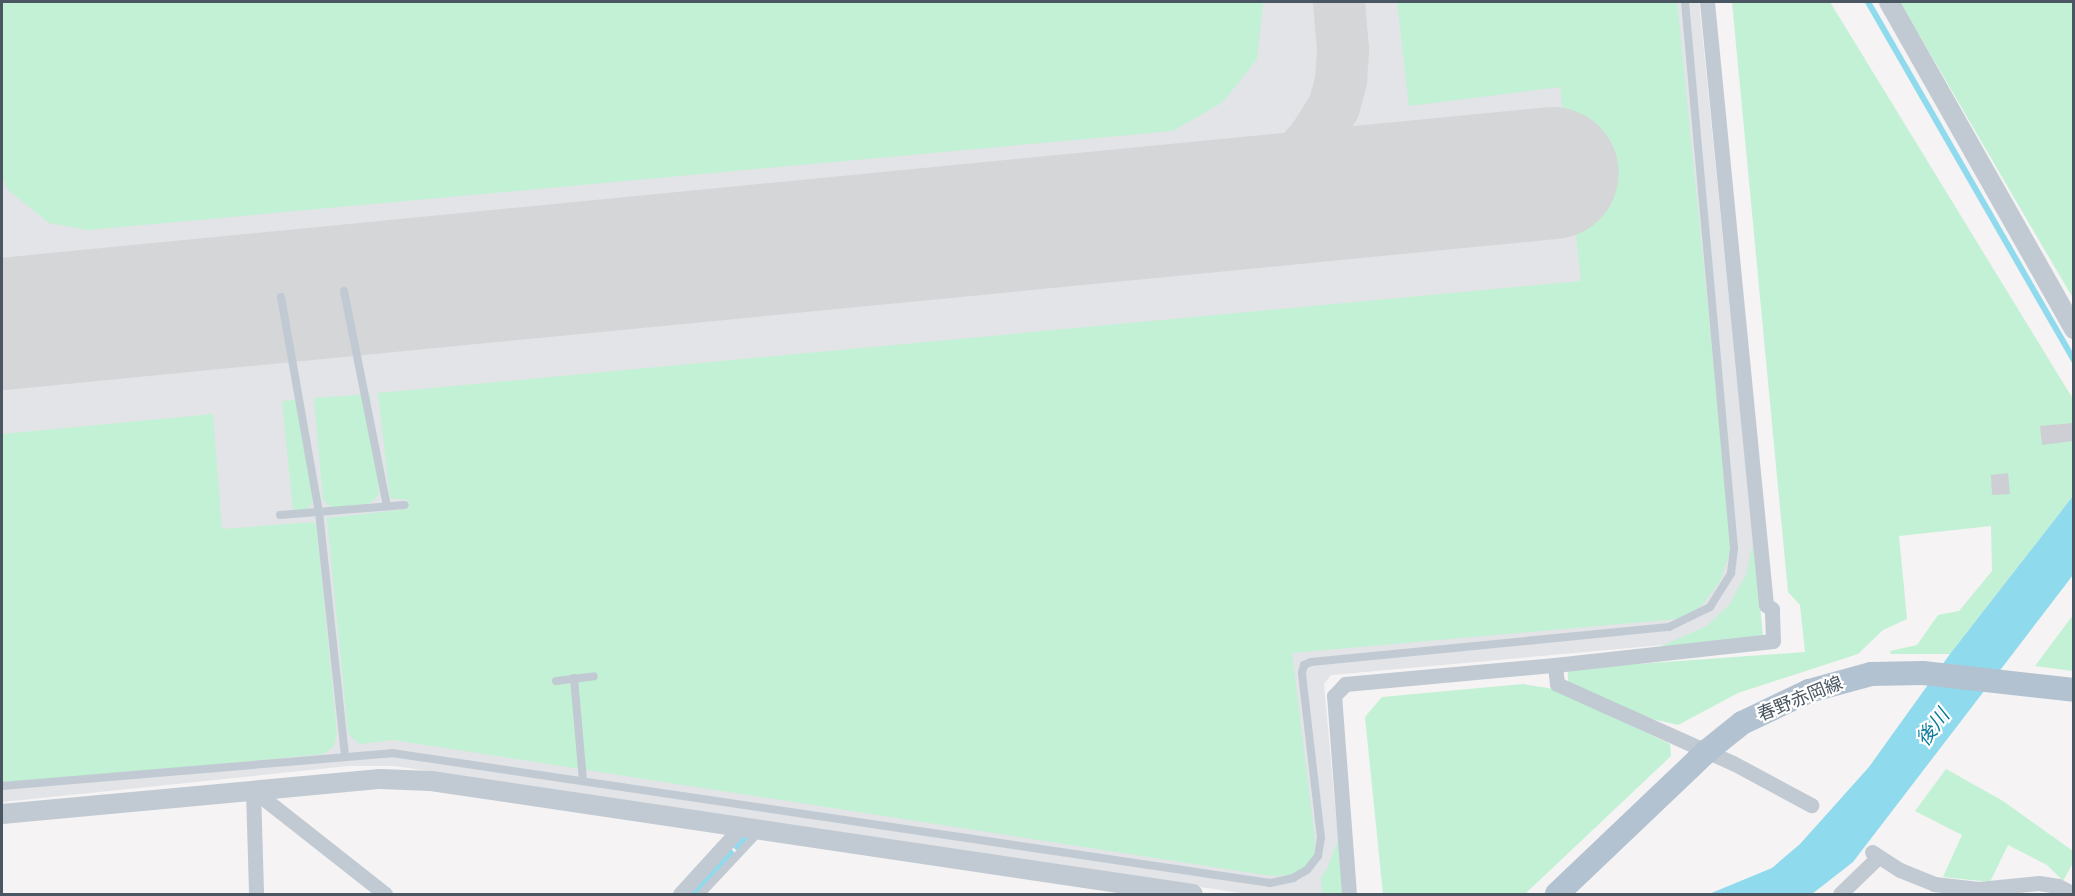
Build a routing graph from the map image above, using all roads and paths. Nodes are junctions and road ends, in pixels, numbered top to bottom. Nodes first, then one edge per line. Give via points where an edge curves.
1 (1685, 2) edge
2 (1707, 2) edge
3 (1889, 2) edge
4 (345, 291) dead end
5 (281, 297) dead end
6 (2073, 329) edge
7 (405, 505) dead end
8 (387, 506) junction
9 (319, 512) junction
10 (280, 515) dead end
11 (1555, 665) junction
12 (594, 675) dead end
13 (574, 678) junction
14 (556, 681) dead end
15 (2073, 690) edge
16 (1707, 751) junction
17 (345, 755) junction
18 (583, 781) junction
19 (2, 786) edge
20 (253, 790) junction
21 (1811, 805) dead end
22 (2, 814) edge
23 (734, 827) junction
24 (760, 831) junction
25 (256, 894) edge
26 (385, 894) edge
27 (680, 894) edge
28 (701, 894) edge
29 (1193, 894) edge
30 (1349, 894) edge
31 (1557, 894) edge
32 (1840, 894) edge
33 (2073, 894) edge

1 - 18 lane via 1734,548 1731,573 1710,607 1669,627 1304,665 1321,838 1318,856 1307,870 1270,883
2 - 11 street via 1766,605 1772,609 1773,641
3 - 6 street
4 - 8 lane
5 - 9 lane
7 - 8 lane
8 - 9 lane
9 - 10 lane
9 - 17 lane
11 - 16 street via 1557,684
11 - 30 street via 1345,684 1334,696
12 - 13 lane
13 - 14 lane
13 - 18 lane
15 - 16 main road, 春野赤岡線 via 1923,673 1871,674 1809,691 1742,723
16 - 21 street
16 - 31 main road, 春野赤岡線
17 - 18 lane via 392,753
17 - 19 lane
20 - 22 street
20 - 23 street via 380,780 431,781
20 - 25 street
20 - 26 street
23 - 24 street
23 - 27 street via 733,836
24 - 28 lane
24 - 29 street
32 - 33 street via 1862,876 1875,854 1934,884 1979,889 2039,883

